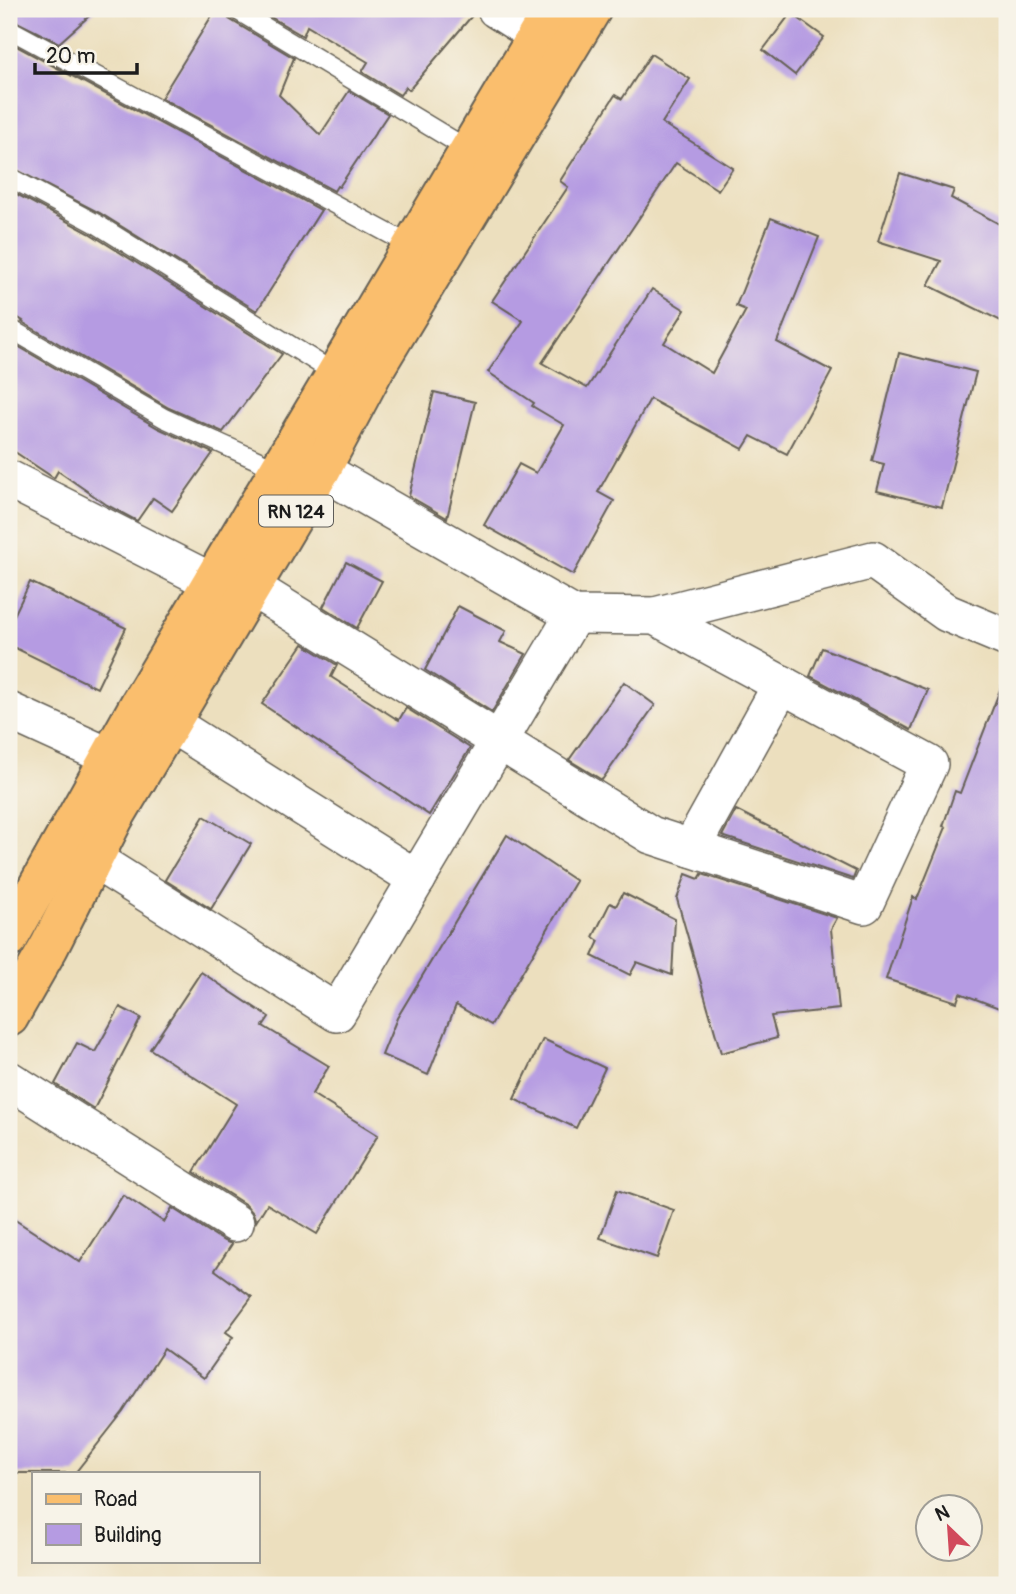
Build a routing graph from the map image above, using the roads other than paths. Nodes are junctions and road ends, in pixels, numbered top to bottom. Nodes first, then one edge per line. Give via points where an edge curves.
1 (235, 9) edge
2 (496, 9) edge
3 (592, 9) edge
4 (545, 22) edge
5 (9, 29) edge
6 (469, 150) junction
7 (9, 177) edge
8 (412, 246) junction
9 (9, 328) edge
10 (336, 374) junction
11 (279, 470) junction
12 (321, 470) junction
13 (9, 479) edge
14 (212, 582) junction
15 (251, 587) junction
16 (574, 615) junction
17 (655, 616) junction
18 (1007, 638) edge
19 (782, 684) junction
20 (9, 711) edge
21 (170, 723) junction
22 (499, 740) junction
23 (110, 757) junction
24 (691, 848) junction
25 (93, 859) junction
26 (417, 879) junction
27 (9, 938) edge
28 (9, 1017) edge
29 (9, 1080) edge
30 (235, 1223) dead end

1 - 6 lane
2 - 4 street
3 - 12 main road, RN 124 via 374,370
4 - 6 main road, RN 124
5 - 8 lane
6 - 8 main road, RN 124
7 - 10 lane via 95,223
8 - 10 main road, RN 124
9 - 11 lane via 163,418
10 - 11 main road, RN 124
11 - 14 main road, RN 124
12 - 15 main road, RN 124
12 - 16 street
13 - 14 street
14 - 23 main road, RN 124
15 - 21 main road, RN 124
15 - 22 street
16 - 17 street
16 - 22 street
17 - 18 street via 873,560 947,613
17 - 19 street
19 - 24 street
19 - 24 street via 929,764 864,905
20 - 23 street
21 - 25 main road, RN 124
21 - 26 street
22 - 24 street via 651,835
22 - 26 street
23 - 27 main road, RN 124
25 - 26 street via 337,1013
25 - 28 main road, RN 124
29 - 30 street

